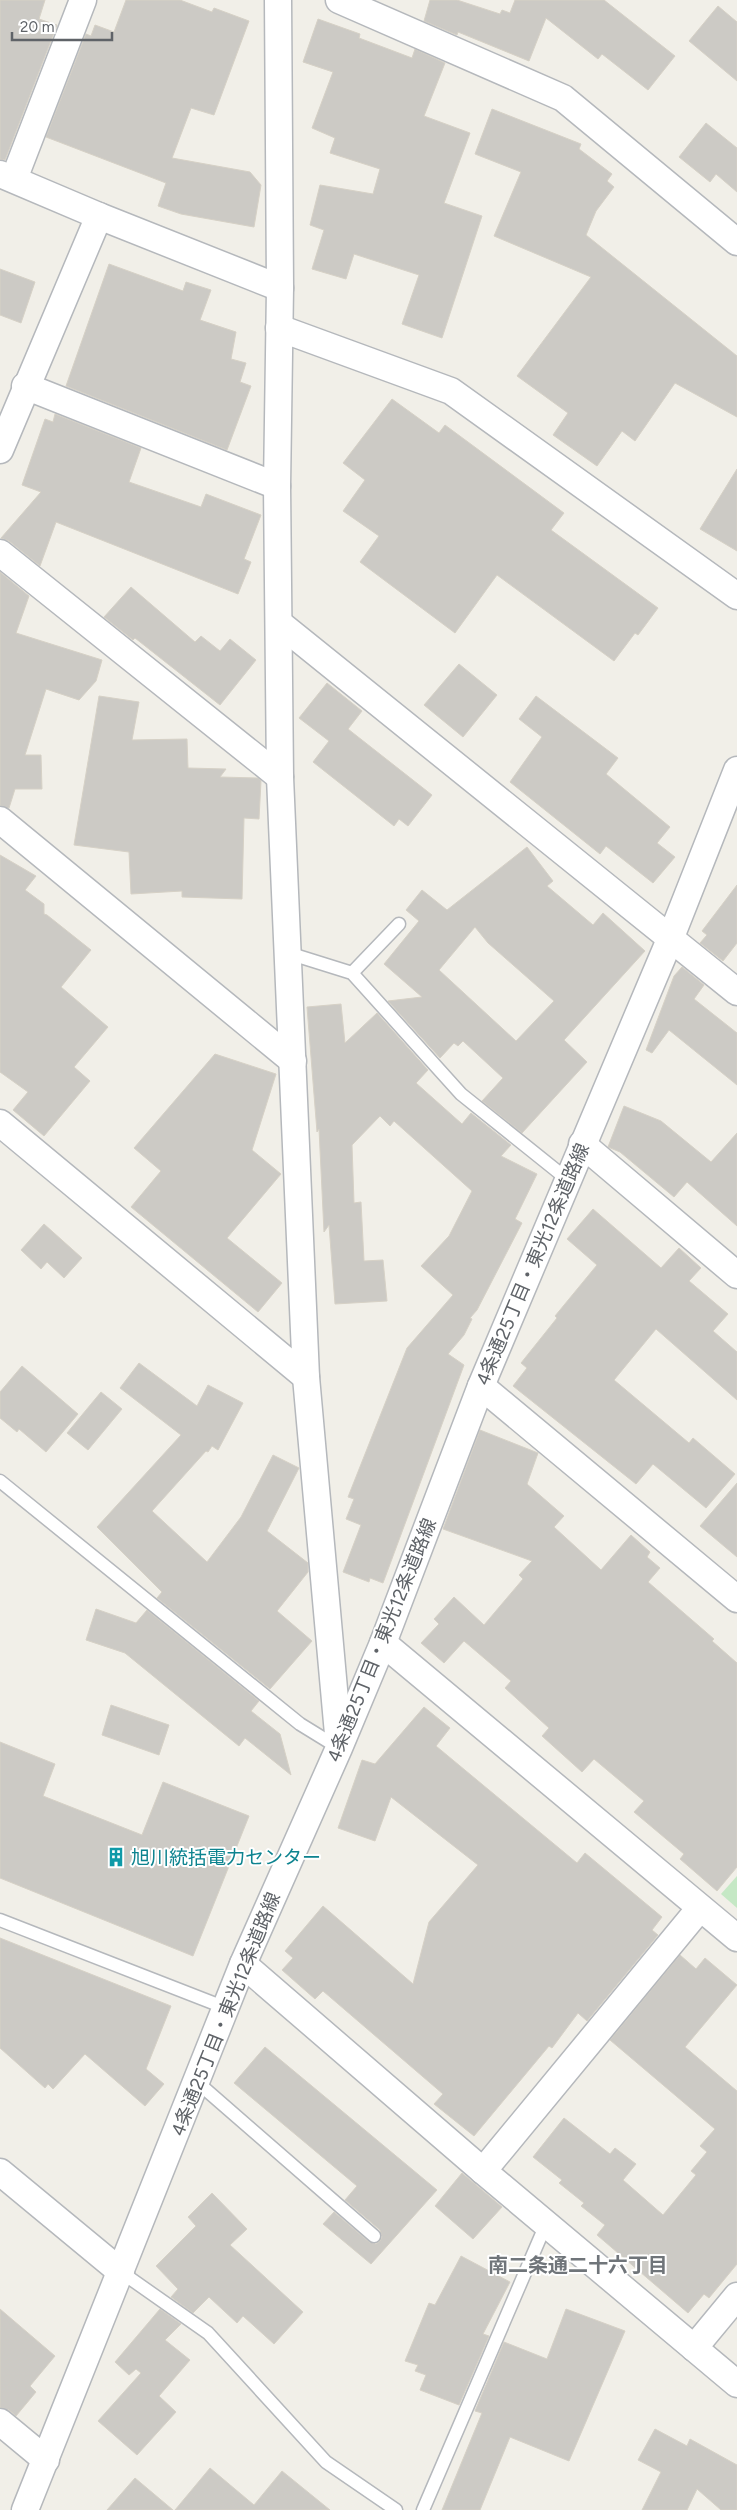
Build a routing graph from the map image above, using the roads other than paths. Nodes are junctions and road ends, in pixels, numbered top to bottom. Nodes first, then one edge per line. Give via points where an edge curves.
1 (83, 0) edge
2 (339, 0) edge
3 (277, 1) edge
4 (7, 176) edge
5 (99, 216) junction
6 (737, 242) edge
7 (280, 288) junction
8 (279, 328) junction
9 (25, 386) junction
10 (0, 450) edge
11 (277, 486) junction
12 (0, 553) edge
13 (737, 596) edge
14 (279, 624) junction
15 (737, 770) edge
16 (280, 777) junction
17 (0, 820) edge
18 (399, 924) dead end
19 (671, 936) junction
20 (288, 953) junction
21 (352, 973) junction
22 (737, 992) edge
23 (293, 1060) junction
24 (0, 1123) edge
25 (582, 1144) junction
26 (567, 1179) junction
27 (737, 1275) edge
28 (306, 1377) junction
29 (481, 1386) junction
30 (0, 1481) edge
31 (737, 1599) edge
32 (383, 1643) junction
33 (339, 1748) junction
34 (700, 1908) junction
35 (0, 1920) edge
36 (737, 1938) edge
37 (244, 1964) junction
38 (226, 2008) junction
39 (197, 2082) junction
40 (483, 2171) junction
41 (0, 2172) edge
42 (546, 2224) junction
43 (374, 2236) dead end
44 (121, 2272) junction
45 (737, 2296) edge
46 (694, 2348) junction
47 (737, 2384) edge
48 (0, 2422) edge
49 (46, 2460) junction
50 (25, 2510) edge
51 (396, 2510) edge
52 (423, 2510) edge

1 - 4 street
2 - 6 street via 564,98
3 - 7 street
4 - 5 street
5 - 7 street
5 - 9 street
7 - 8 street
8 - 11 street
8 - 13 street via 450,391
9 - 10 street
9 - 11 street
11 - 14 street
12 - 16 street
14 - 16 street
14 - 19 street
15 - 19 street, 4条通25丁目・東光12条道路線
16 - 20 street
17 - 23 street
18 - 21 lane
19 - 22 street
19 - 25 street, 4条通25丁目・東光12条道路線
20 - 21 lane
20 - 23 street
21 - 26 lane via 460,1094
23 - 28 street
24 - 28 street
25 - 26 street, 4条通25丁目・東光12条道路線
25 - 27 street
26 - 29 street, 4条通25丁目・東光12条道路線
28 - 33 street
29 - 31 street
29 - 32 street, 4条通25丁目・東光12条道路線
30 - 33 lane via 300,1724
32 - 33 street, 4条通25丁目・東光12条道路線
32 - 34 street
33 - 37 street, 4条通25丁目・東光12条道路線
34 - 36 street
34 - 40 street
35 - 38 lane
37 - 38 street, 4条通25丁目・東光12条道路線
37 - 40 street
38 - 39 street, 4条通25丁目・東光12条道路線
39 - 43 lane
39 - 44 street, 4条通25丁目・東光12条道路線
40 - 42 street
41 - 44 street
42 - 46 street
42 - 52 lane
44 - 49 street, 4条通25丁目・東光12条道路線
44 - 51 lane via 208,2333 326,2462
45 - 46 street
46 - 47 street
48 - 49 street
49 - 50 street, 4条通25丁目・東光12条道路線

